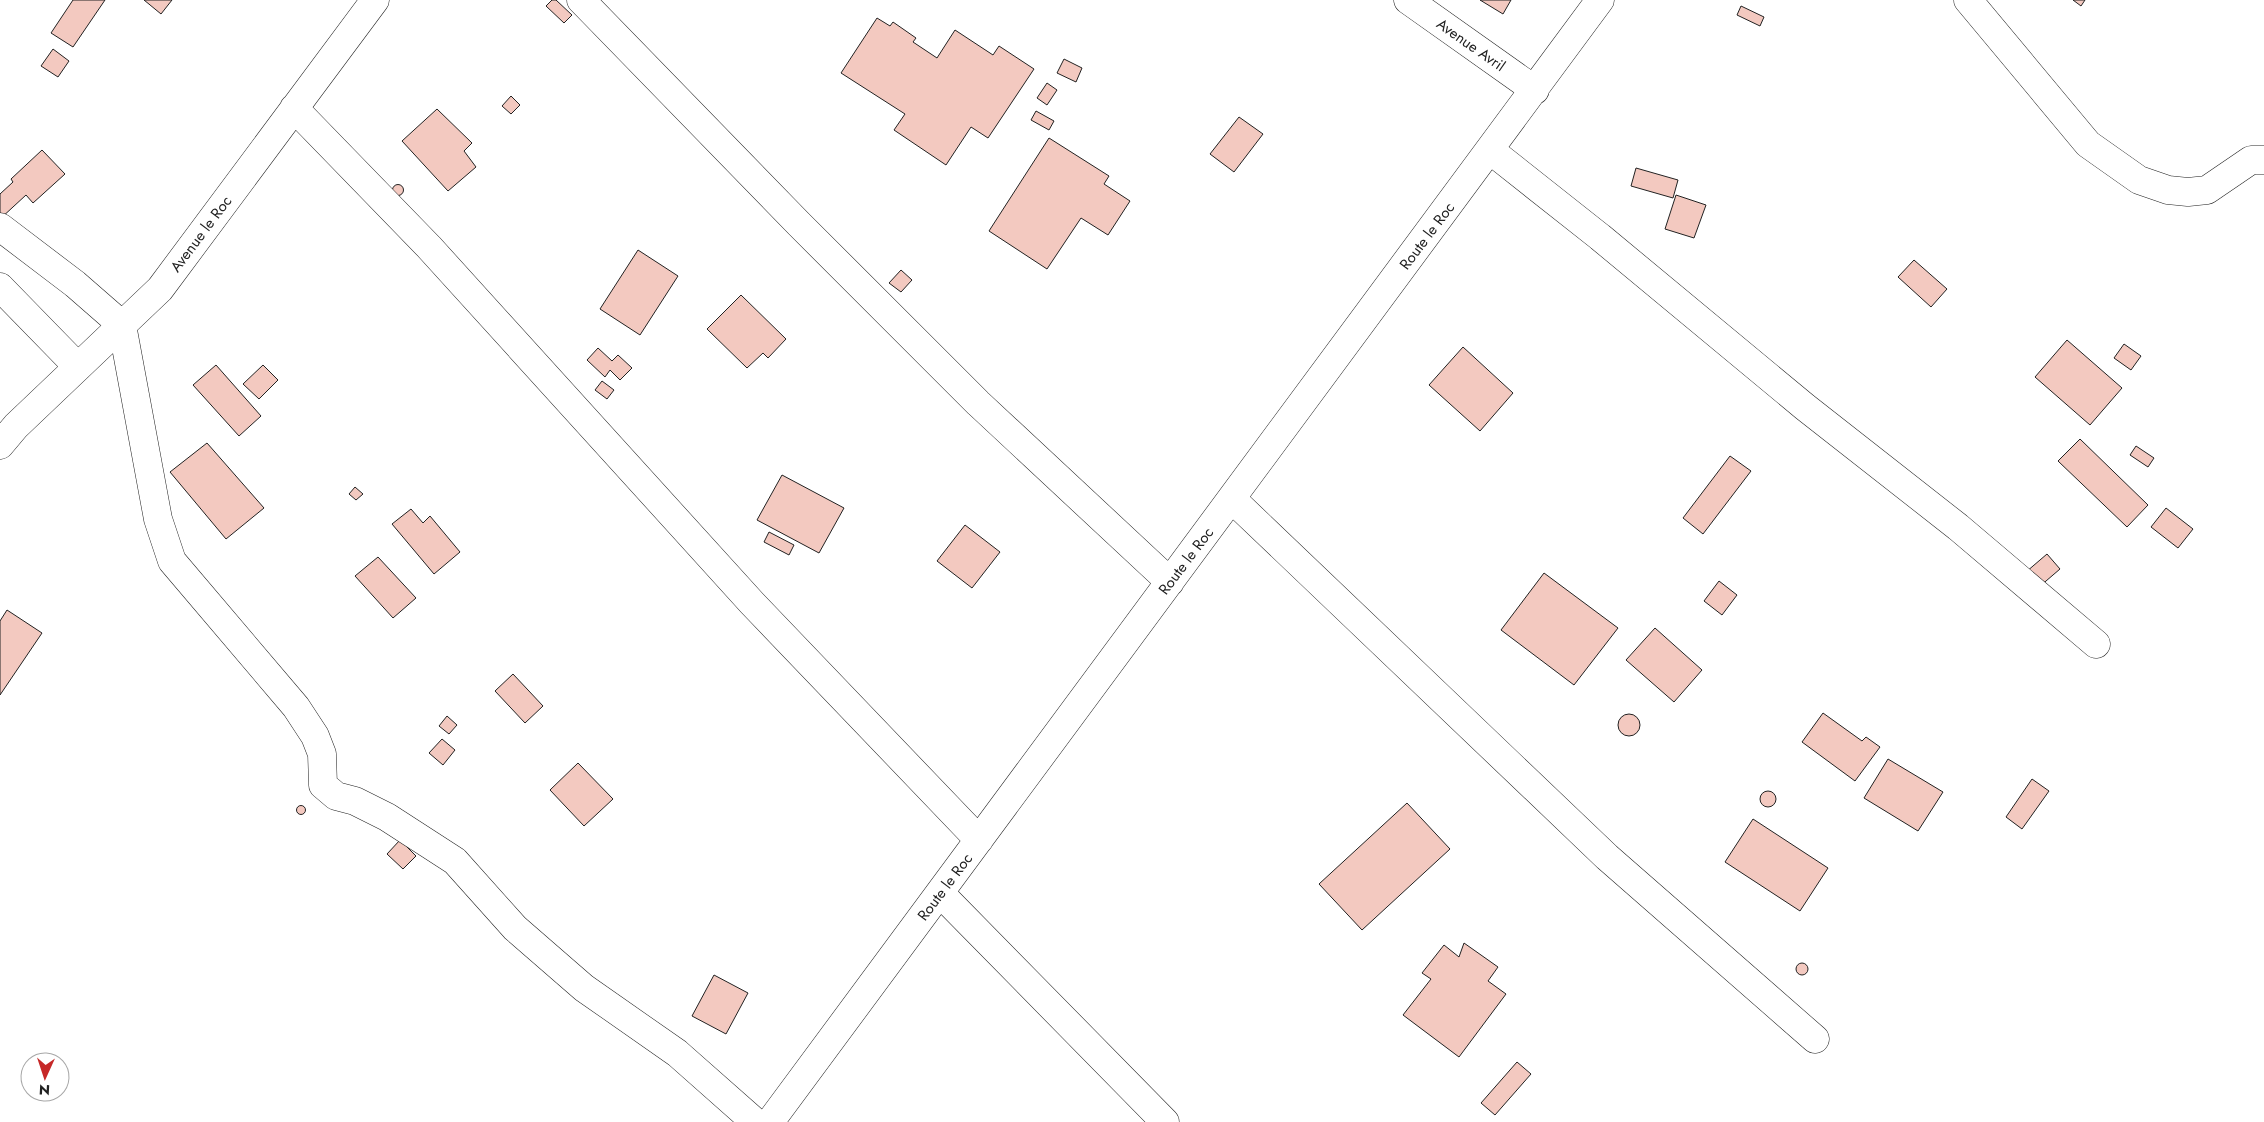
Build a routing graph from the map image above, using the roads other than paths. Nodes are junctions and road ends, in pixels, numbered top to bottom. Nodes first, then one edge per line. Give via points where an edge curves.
1 (374, 0) edge
2 (581, 0) edge
3 (1408, 0) edge
4 (1600, 0) edge
5 (1968, 0) edge
6 (1534, 90) junction
7 (294, 108) junction
8 (1490, 150) junction
9 (2264, 160) edge
10 (0, 227) edge
11 (0, 287) edge
12 (122, 325) junction
13 (78, 367) junction
14 (0, 445) edge
15 (1232, 499) junction
16 (1170, 582) junction
17 (2096, 644) dead end
18 (980, 840) junction
19 (940, 893) junction
20 (1815, 1039) dead end
21 (755, 1122) edge
22 (770, 1122) edge
23 (1165, 1122) edge

1 - 7 street, Avenue le Roc
2 - 16 street via 978,403
3 - 6 street, Avenue Avril
4 - 6 street, Route le Roc
5 - 9 street via 2088,144 2139,180 2168,190 2207,190 2251,160
6 - 8 street, Route le Roc
7 - 12 street, Avenue le Roc via 160,289
7 - 18 street via 429,247 752,603
8 - 15 street, Route le Roc
8 - 17 street via 1805,407 1958,527
10 - 12 street via 75,284
11 - 13 street
12 - 13 street, Avenue le Roc
12 - 21 street via 158,519 172,561 296,707 315,736 322,754 323,785 336,796 355,801 387,817 455,861 515,928 584,988 677,1053
13 - 14 street, Avenue le Roc
15 - 16 street, Route le Roc
15 - 20 street via 1607,857
16 - 18 street, Route le Roc
18 - 19 street, Route le Roc
19 - 22 street, Route le Roc
19 - 23 street

